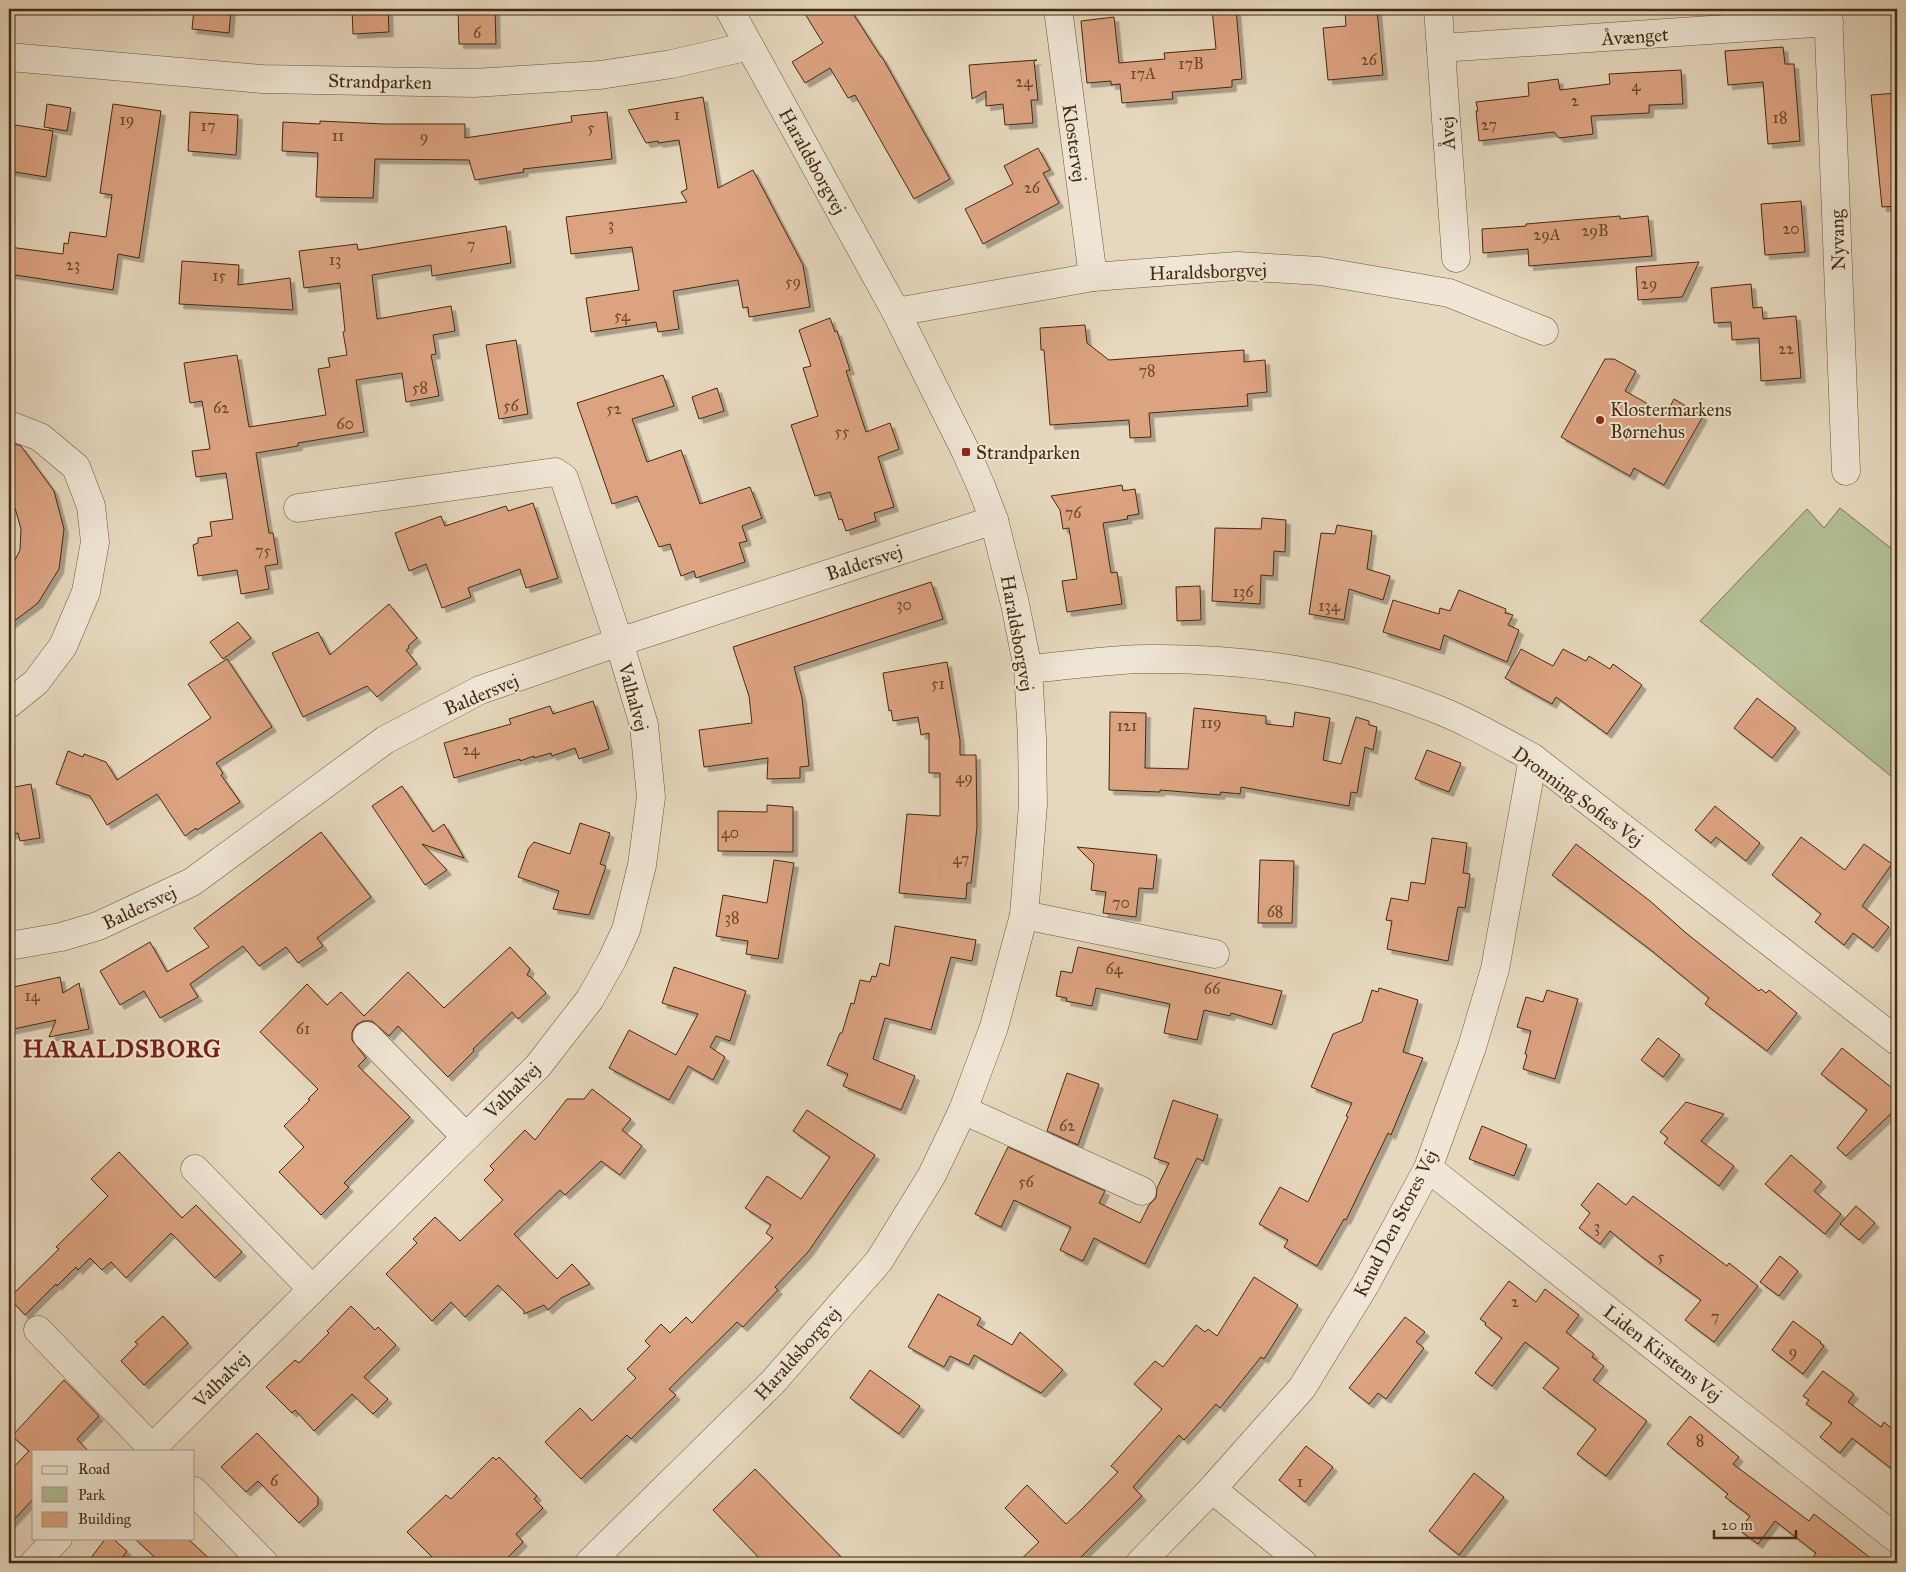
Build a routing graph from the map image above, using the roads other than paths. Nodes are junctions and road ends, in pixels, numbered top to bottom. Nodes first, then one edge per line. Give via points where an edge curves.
1 (729, 9) edge
2 (1058, 9) edge
3 (1438, 9) edge
4 (1829, 15) edge
5 (749, 46) junction
6 (1440, 48) junction
7 (9, 57) edge
8 (1456, 258) dead end
9 (1093, 277) junction
10 (896, 312) junction
11 (1544, 331) dead end
12 (9, 425) edge
13 (1846, 471) dead end
14 (298, 508) dead end
15 (994, 520) junction
16 (619, 642) junction
17 (1028, 669) junction
18 (9, 704) edge
19 (1533, 758) junction
20 (1024, 916) junction
21 (9, 946) edge
22 (1215, 954) dead end
23 (367, 1036) dead end
24 (1897, 1041) edge
25 (963, 1110) junction
26 (466, 1137) junction
27 (1428, 1168) junction
28 (195, 1169) dead end
29 (1142, 1191) dead end
30 (312, 1290) junction
31 (38, 1330) dead end
32 (152, 1450) edge
33 (1212, 1489) junction
34 (195, 1492) edge
35 (1897, 1539) edge
36 (56, 1540) edge
37 (34, 1563) edge
38 (264, 1563) edge
39 (589, 1563) edge
40 (1140, 1563) edge
41 (1303, 1563) edge

1 - 5 street, Haraldsborgvej
2 - 9 street, Klostervej
3 - 6 street, Åvej
4 - 6 street, Åvænget
4 - 13 street, Nyvang
5 - 7 street, Strandparken via 672,64 600,75 474,83 262,79
5 - 10 street, Haraldsborgvej
6 - 8 street, Åvej
9 - 10 street, Haraldsborgvej
9 - 11 street, Haraldsborgvej via 1237,266 1320,271 1449,293
10 - 15 street, Haraldsborgvej via 970,461
12 - 18 street via 40,437 76,467 91,506 95,542 86,592 63,646 36,682
14 - 16 street, Valhalvej via 555,472 564,478
15 - 16 street, Baldersvej
15 - 17 street, Haraldsborgvej via 1016,604
16 - 21 street, Baldersvej via 480,690 385,740 192,882 98,926
16 - 26 street, Valhalvej via 644,725 651,797 642,865 626,930 584,1006 538,1066
17 - 19 street, Dronning Sofies Vej via 1154,659 1245,662 1336,677 1432,707
17 - 20 street, Haraldsborgvej via 1033,805
19 - 24 street, Dronning Sofies Vej
19 - 27 street, Knud Den Stores Vej via 1495,969 1472,1048
20 - 22 street
20 - 25 street, Haraldsborgvej via 994,1027
23 - 26 street
25 - 29 street
25 - 39 street, Haraldsborgvej via 932,1175 879,1260 772,1383
26 - 30 street, Valhalvej
27 - 33 street, Knud Den Stores Vej via 1365,1285 1302,1388
27 - 35 street, Liden Kirstens Vej
28 - 30 street
30 - 32 street, Valhalvej
31 - 32 street, Valhalvej
33 - 40 street, Knud Den Stores Vej
33 - 41 street
34 - 38 street
36 - 37 street

